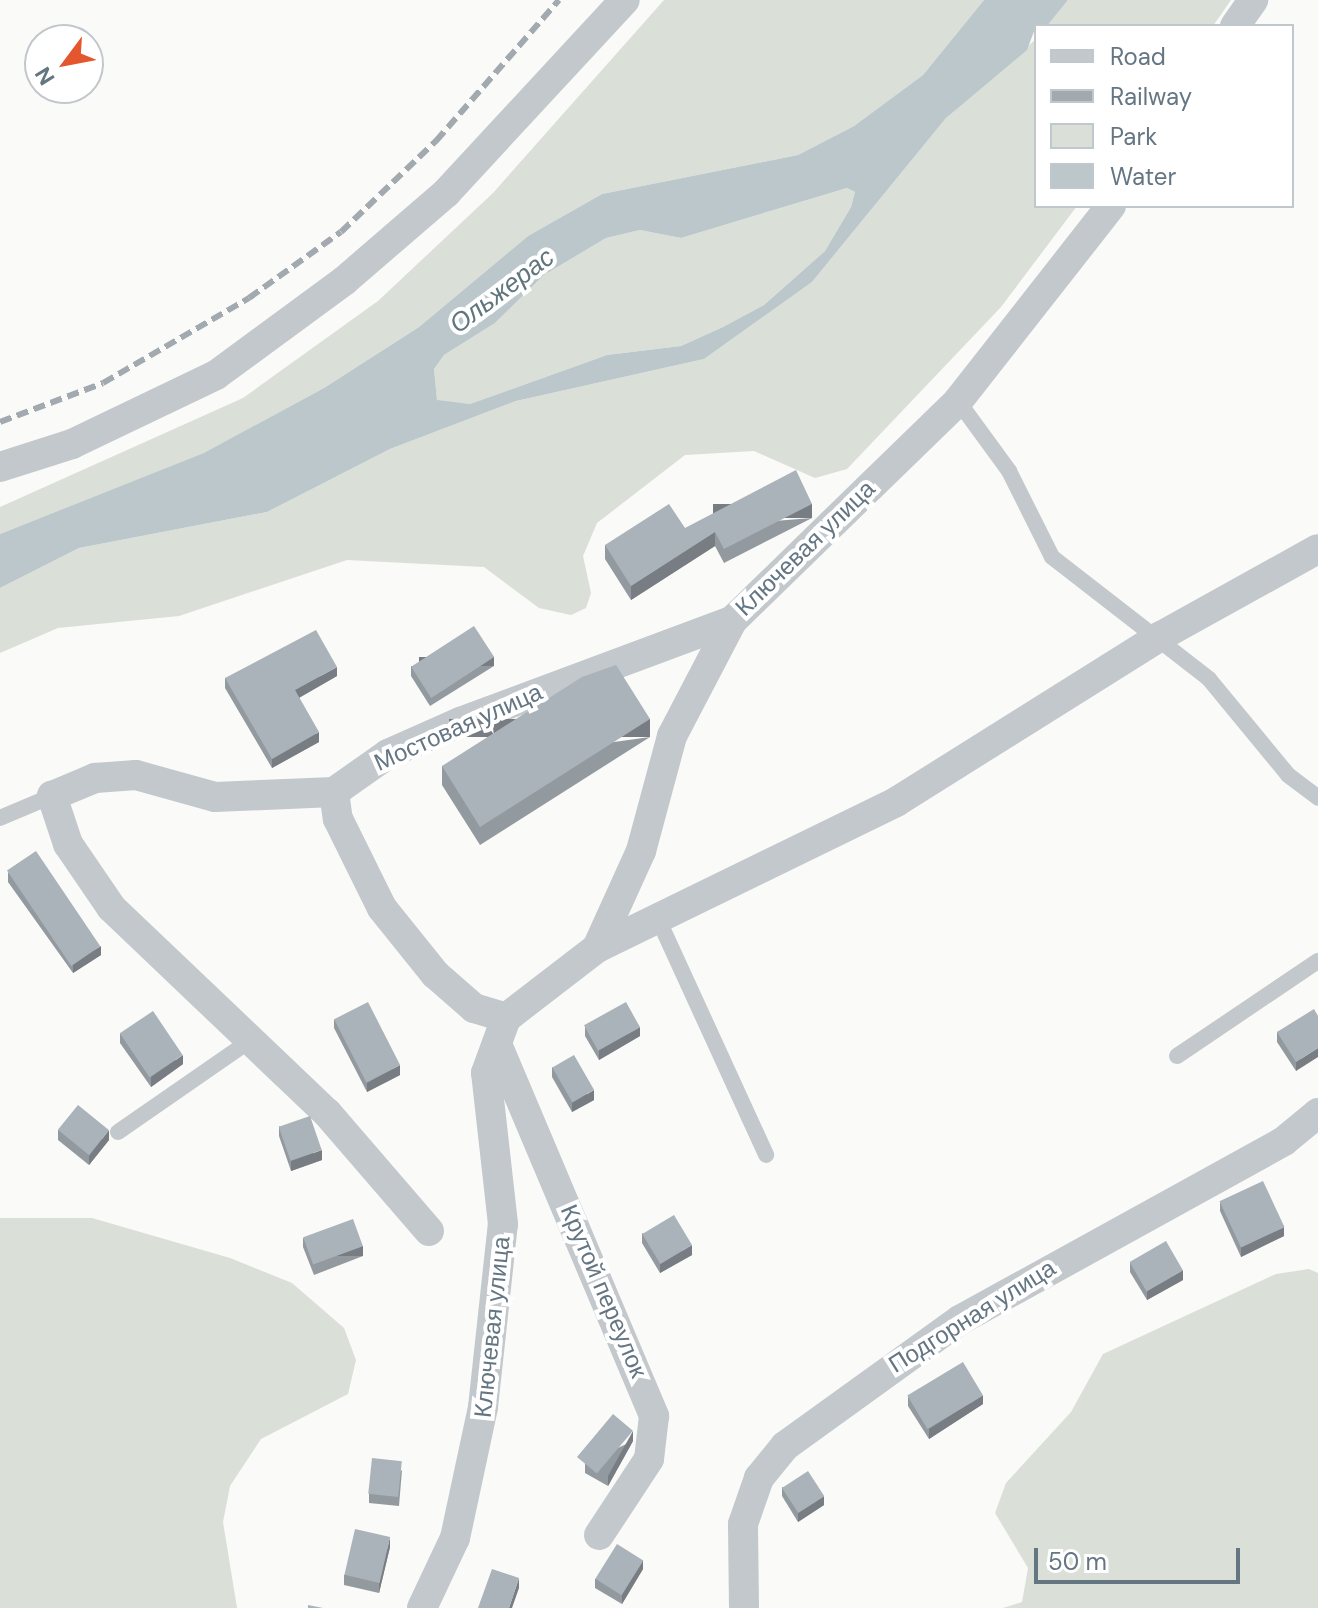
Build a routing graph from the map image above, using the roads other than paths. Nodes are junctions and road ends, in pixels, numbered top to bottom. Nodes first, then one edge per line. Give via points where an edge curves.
1 (625, 0) edge
2 (1253, 0) edge
3 (1236, 24) edge
4 (1109, 208) edge
5 (958, 401) junction
6 (0, 467) edge
7 (1318, 549) edge
8 (732, 621) junction
9 (1161, 636) junction
10 (334, 792) junction
11 (52, 796) junction
12 (1318, 798) edge
13 (0, 818) edge
14 (660, 923) junction
15 (597, 948) junction
16 (1318, 961) edge
17 (501, 1031) junction
18 (251, 1040) junction
19 (1177, 1056) dead end
20 (1318, 1113) edge
21 (118, 1132) dead end
22 (766, 1155) dead end
23 (429, 1231) dead end
24 (599, 1535) dead end
25 (422, 1608) edge
26 (744, 1608) edge

1 - 6 street via 446,193 344,281 216,375 72,444
2 - 3 street
4 - 5 street, Ключевая улица
5 - 8 street, Ключевая улица
5 - 9 lane via 1009,471 1052,557
7 - 9 street
8 - 10 street, Мостовая улица via 460,722 388,754
8 - 15 street, Ключевая улица via 672,736 641,851
9 - 12 lane via 1209,679 1288,775
9 - 14 street via 896,802
10 - 11 street via 215,797 136,775 95,778
10 - 17 street via 338,819 382,908 435,974
11 - 13 lane
11 - 18 street via 68,844 111,907
14 - 15 street
14 - 22 lane
15 - 17 street, Ключевая улица
16 - 19 lane
17 - 24 street, Крутой переулок via 654,1416 649,1459
17 - 25 street, Ключевая улица via 486,1073 487,1125 503,1224 483,1407 455,1538
18 - 21 lane
18 - 23 street
20 - 26 street, Подгорная улица via 1284,1141 960,1320 785,1446 759,1478 743,1524

